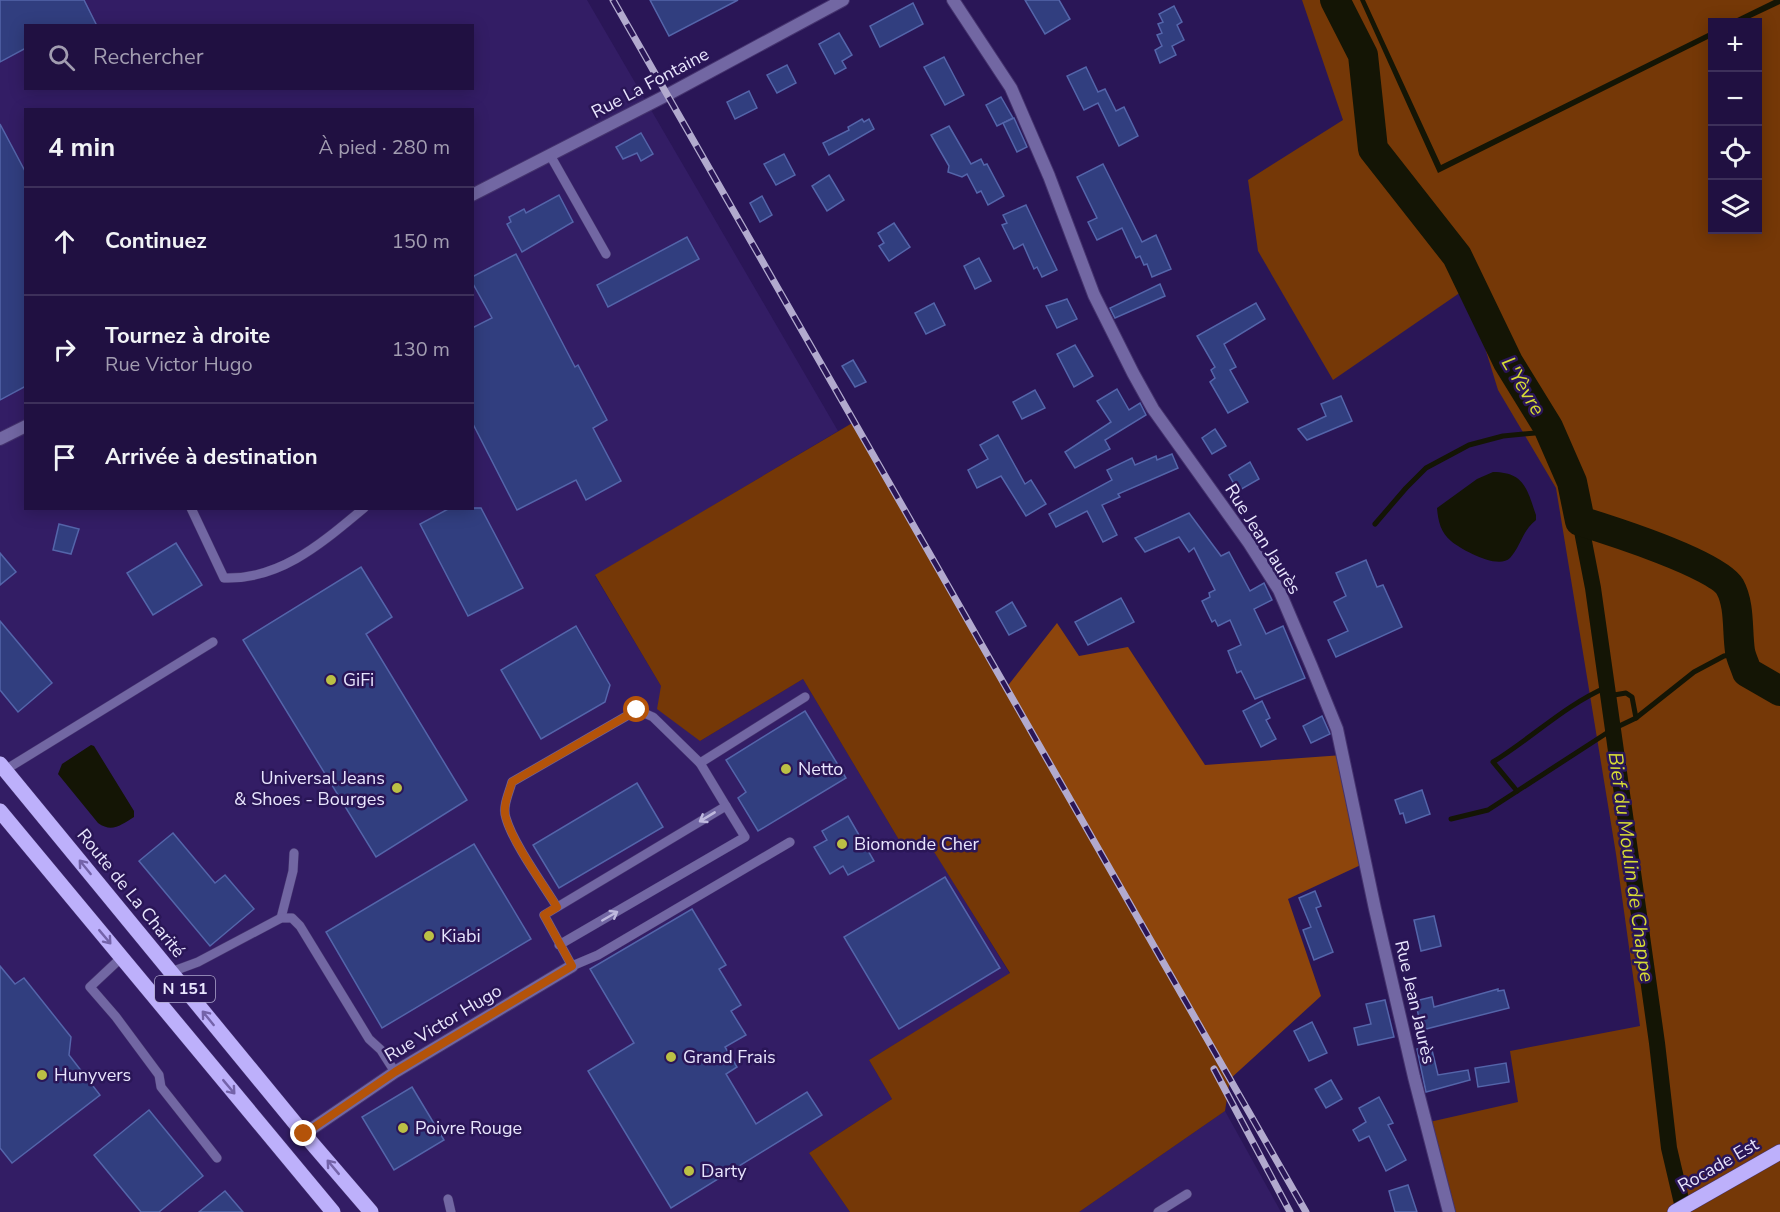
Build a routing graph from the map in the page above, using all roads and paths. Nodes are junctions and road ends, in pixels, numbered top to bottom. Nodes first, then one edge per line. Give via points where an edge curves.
1 (843, 0) edge
2 (953, 0) edge
3 (550, 155) junction
4 (474, 194) edge
5 (606, 254) dead end
6 (24, 427) edge
7 (0, 439) edge
8 (192, 510) edge
9 (362, 510) edge
10 (213, 642) dead end
11 (805, 698) dead end
12 (700, 763) junction
13 (2, 767) edge
14 (726, 806) junction
15 (1, 814) edge
16 (790, 842) dead end
17 (294, 853) dead end
18 (557, 907) junction
19 (281, 918) junction
20 (559, 945) junction
21 (122, 957) junction
22 (572, 966) junction
23 (171, 972) junction
24 (395, 1072) junction
25 (304, 1134) junction
26 (1780, 1152) edge
27 (217, 1158) dead end
28 (1187, 1194) dead end
29 (448, 1199) dead end
30 (333, 1212) edge
31 (371, 1212) edge
32 (451, 1212) edge
33 (1158, 1212) edge
34 (1449, 1212) edge
35 (1674, 1212) edge

1 - 3 street, Rue La Fontaine
2 - 34 street, Rue Jean Jaurès via 1011,88 1094,295 1132,374 1279,591 1337,729 1413,1077
3 - 4 street, Rue La Fontaine
3 - 5 lane
6 - 7 street
8 - 9 lane via 225,578 243,579 268,573 299,558
10 - 13 lane
11 - 12 lane
12 - 14 lane
12 - 18 lane via 653,717 637,710 512,782 505,817
23 -> 13 main road, Route de La Charité / N 151
14 -> 18 lane
20 -> 14 lane via 746,837
15 -> 21 main road, N 151
16 - 22 lane via 598,955
17 - 19 lane
18 - 20 lane via 544,915
19 - 23 lane
19 - 24 lane via 292,918 300,926 369,1039
20 - 22 lane
21 - 27 lane via 90,987
21 -> 30 main road, N 151
22 - 24 street, Rue Victor Hugo
25 -> 23 main road, Route de La Charité / N 151
24 - 25 street, Rue Victor Hugo
31 -> 25 main road, Route de La Charité / N 151
26 - 35 main road, Rocade Est
28 - 33 lane
29 - 32 lane

